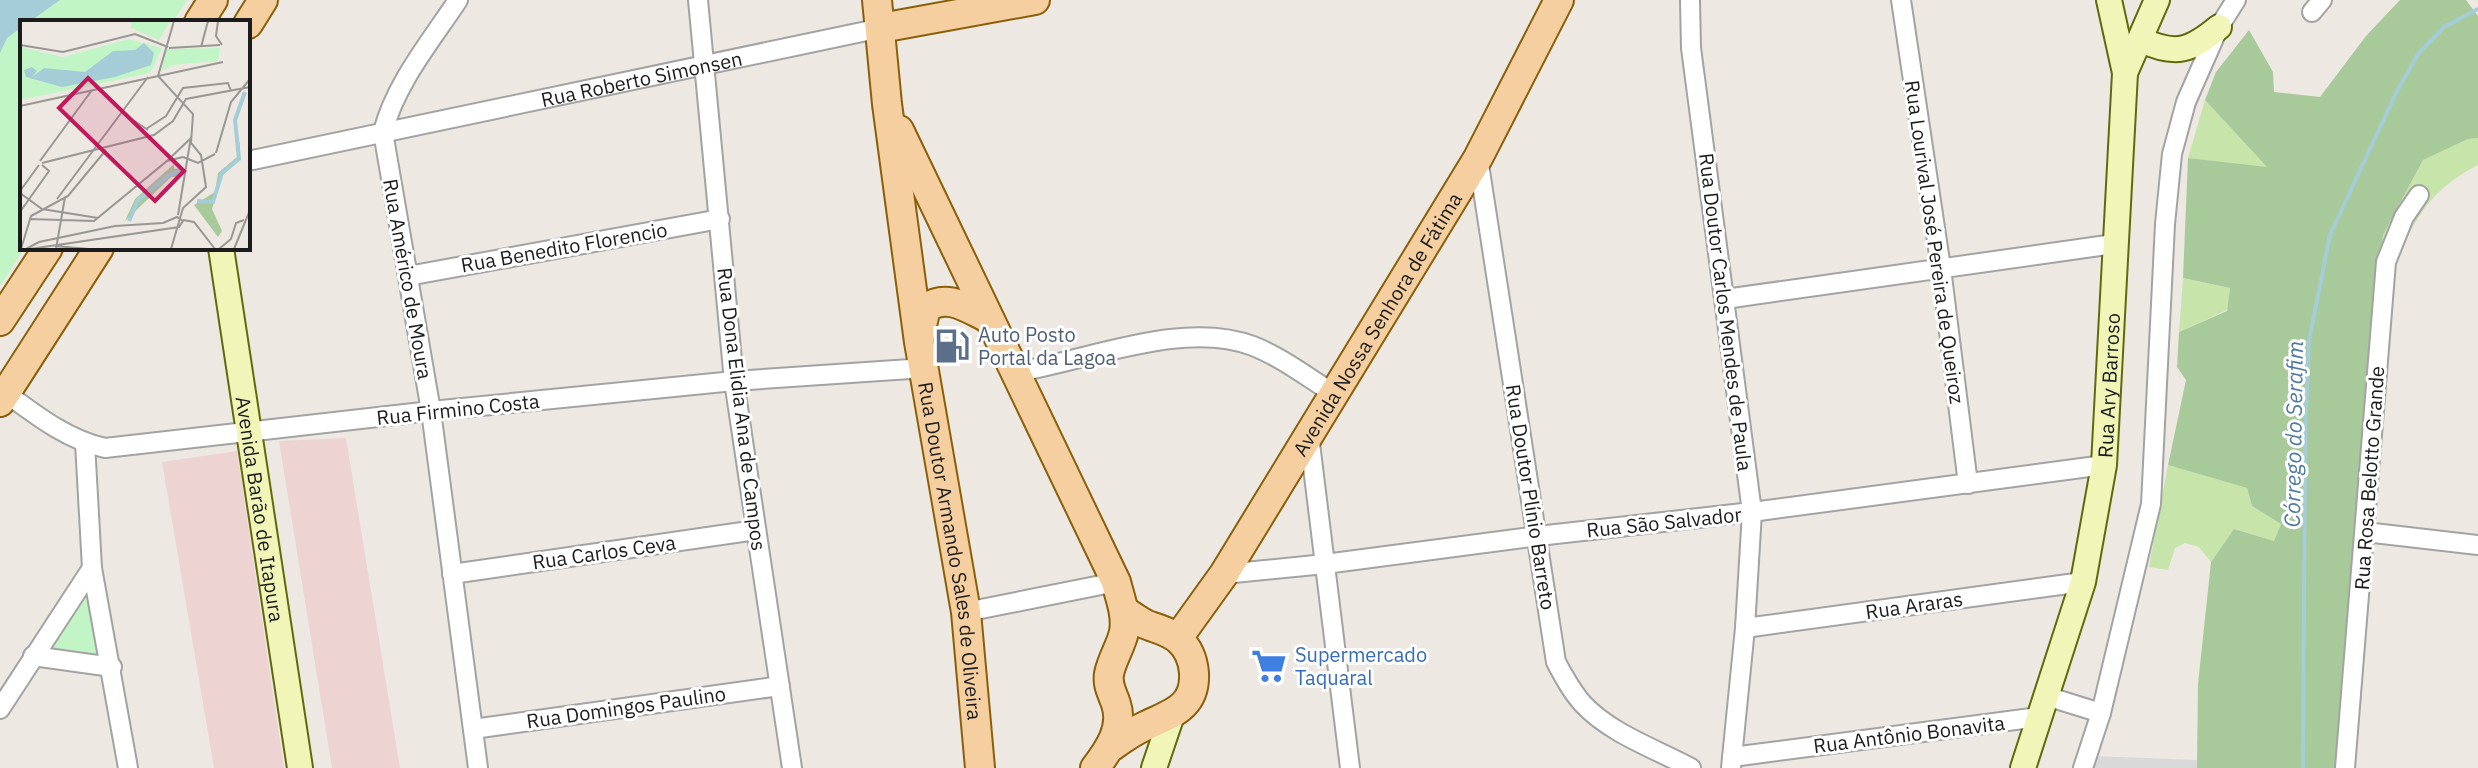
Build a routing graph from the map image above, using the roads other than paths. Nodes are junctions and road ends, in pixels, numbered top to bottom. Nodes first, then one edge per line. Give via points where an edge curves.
1 (213, 0) edge
2 (263, 0) edge
3 (458, 0) edge
4 (698, 0) edge
5 (877, 0) edge
6 (1035, 0) edge
7 (1559, 0) edge
8 (1690, 0) edge
9 (1901, 0) edge
10 (2109, 0) edge
11 (2157, 0) edge
12 (2236, 0) edge
13 (200, 20) edge
14 (250, 21) edge
15 (2219, 27) junction
16 (881, 28) junction
17 (2141, 40) junction
18 (703, 64) junction
19 (2125, 73) junction
20 (887, 104) junction
21 (383, 132) junction
22 (1478, 158) junction
23 (250, 161) edge
24 (2419, 195) dead end
25 (720, 219) junction
26 (2114, 244) junction
27 (47, 250) edge
28 (98, 250) edge
29 (221, 250) edge
30 (235, 250) edge
31 (1941, 268) junction
32 (408, 276) junction
33 (1725, 299) junction
34 (988, 318) junction
35 (0, 321) edge
36 (922, 355) junction
37 (1016, 372) junction
38 (734, 381) junction
39 (1333, 393) junction
40 (3, 398) edge
41 (431, 411) junction
42 (254, 431) junction
43 (1309, 435) junction
44 (85, 443) junction
45 (2104, 465) junction
46 (1968, 484) junction
47 (1752, 512) junction
48 (756, 530) junction
49 (2365, 532) junction
50 (1538, 536) junction
51 (2478, 545) edge
52 (1325, 564) junction
53 (92, 568) junction
54 (452, 574) junction
55 (1224, 574) junction
56 (1116, 582) junction
57 (2083, 582) junction
58 (1124, 611) junction
59 (966, 612) junction
60 (1745, 628) junction
61 (1178, 638) junction
62 (33, 656) junction
63 (112, 667) junction
64 (780, 686) junction
65 (2042, 707) junction
66 (0, 709) edge
67 (2101, 713) junction
68 (1172, 715) junction
69 (473, 729) junction
70 (1103, 757) edge
71 (1732, 762) edge
72 (128, 768) edge
73 (300, 768) edge
74 (313, 768) edge
75 (478, 768) edge
76 (792, 768) edge
77 (980, 768) edge
78 (1154, 768) edge
79 (1350, 768) edge
80 (1691, 768) edge
81 (2023, 768) edge
82 (2083, 768) edge
83 (2345, 768) edge

1 - 13 main road
2 - 14 main road
3 - 21 street via 405,82
4 - 18 street, Rua Dona Elidia Ana de Campos
5 - 16 main road, Rua Doutor Armando Sales de Oliveira
6 - 16 main road, Rua Roberto Simonsen
7 - 22 main road, Avenida Nossa Senhora de Fátima
8 - 33 street, Rua Doutor Carlos Mendes de Paula via 1691,48
9 - 31 street, Rua Lourival José Pereira de Queiroz
10 - 19 main road
11 - 17 main road, Rua Ary Barroso
12 - 15 street
15 - 17 main road via 2180,51
15 - 67 street via 2186,102 2172,154 2151,504
16 - 18 street, Rua Roberto Simonsen
16 - 20 main road, Rua Doutor Armando Sales de Oliveira
17 - 19 main road, Rua Ary Barroso
18 - 21 street, Rua Roberto Simonsen
18 - 25 street, Rua Dona Elidia Ana de Campos
19 - 26 main road, Rua Ary Barroso
20 - 34 main road
20 - 36 main road, Rua Doutor Armando Sales de Oliveira
21 - 23 street, Rua Roberto Simonsen
21 - 32 street, Rua Américo de Moura
22 - 39 main road, Avenida Nossa Senhora de Fátima
22 - 50 street, Rua Doutor Plínio Barreto
24 - 49 street, Rua Rosa Belotto Grande via 2386,262
25 - 32 street, Rua Benedito Florencio
25 - 38 street, Rua Dona Elidia Ana de Campos
26 - 31 street
26 - 45 main road, Rua Ary Barroso
27 - 35 main road
28 - 40 main road
29 - 42 main road, Avenida Barão de Itapura
30 - 42 main road, Avenida Barão de Itapura
31 - 33 street
31 - 46 street, Rua Lourival José Pereira de Queiroz
32 - 41 street, Rua Américo de Moura
33 - 47 street, Rua Doutor Carlos Mendes de Paula
34 - 36 main road via 947,300 935,302 926,308
34 - 37 main road
36 - 38 street, Rua Firmino Costa
36 - 59 main road, Rua Doutor Armando Sales de Oliveira
37 - 39 street via 1168,339 1227,339 1253,346
37 - 56 main road
38 - 41 street, Rua Firmino Costa
38 - 48 street, Rua Dona Elidia Ana de Campos
39 - 43 main road, Avenida Nossa Senhora de Fátima
40 - 44 street, Rua Firmino Costa
41 - 42 street, Rua Firmino Costa
41 - 54 street, Rua Américo de Moura
42 - 44 street, Rua Firmino Costa via 137,446
42 - 73 main road, Avenida Barão de Itapura
42 - 74 main road, Avenida Barão de Itapura
43 - 52 street
43 - 55 main road, Avenida Nossa Senhora de Fátima
44 - 53 street
45 - 46 street, Rua São Salvador
45 - 57 main road, Rua Ary Barroso
46 - 47 street, Rua São Salvador
47 - 50 street, Rua São Salvador
47 - 60 street, Rua Doutor Carlos Mendes de Paula
48 - 54 street, Rua Carlos Ceva
48 - 64 street, Rua Dona Elidia Ana de Campos
49 - 51 street
49 - 83 street, Rua Rosa Belotto Grande
50 - 52 street, Rua São Salvador
50 - 80 street, Rua Doutor Plínio Barreto via 1556,662 1569,685 1607,724
52 - 55 street, Rua São Salvador
52 - 79 street
53 - 62 street
53 - 63 street
54 - 69 street, Rua Américo de Moura
55 - 61 main road, Avenida Nossa Senhora de Fátima
56 - 58 main road
56 - 59 street
57 - 60 street, Rua Araras
57 - 65 main road, Rua Ary Barroso
58 - 61 main road
58 - 70 main road via 1124,632 1109,673 1117,727
59 - 77 main road, Rua Doutor Armando Sales de Oliveira
60 - 71 street, Rua Doutor Carlos Mendes de Paula
61 - 68 main road via 1194,664 1194,680 1190,695
62 - 63 street
62 - 66 street
63 - 72 street
64 - 69 street, Rua Domingos Paulino
64 - 76 street, Rua Dona Elidia Ana de Campos
65 - 67 street
65 - 71 street, Rua Antônio Bonavita
65 - 81 main road, Rua Ary Barroso
67 - 82 street
68 - 70 main road via 1139,729
68 - 78 main road
69 - 75 street, Rua Américo de Moura

